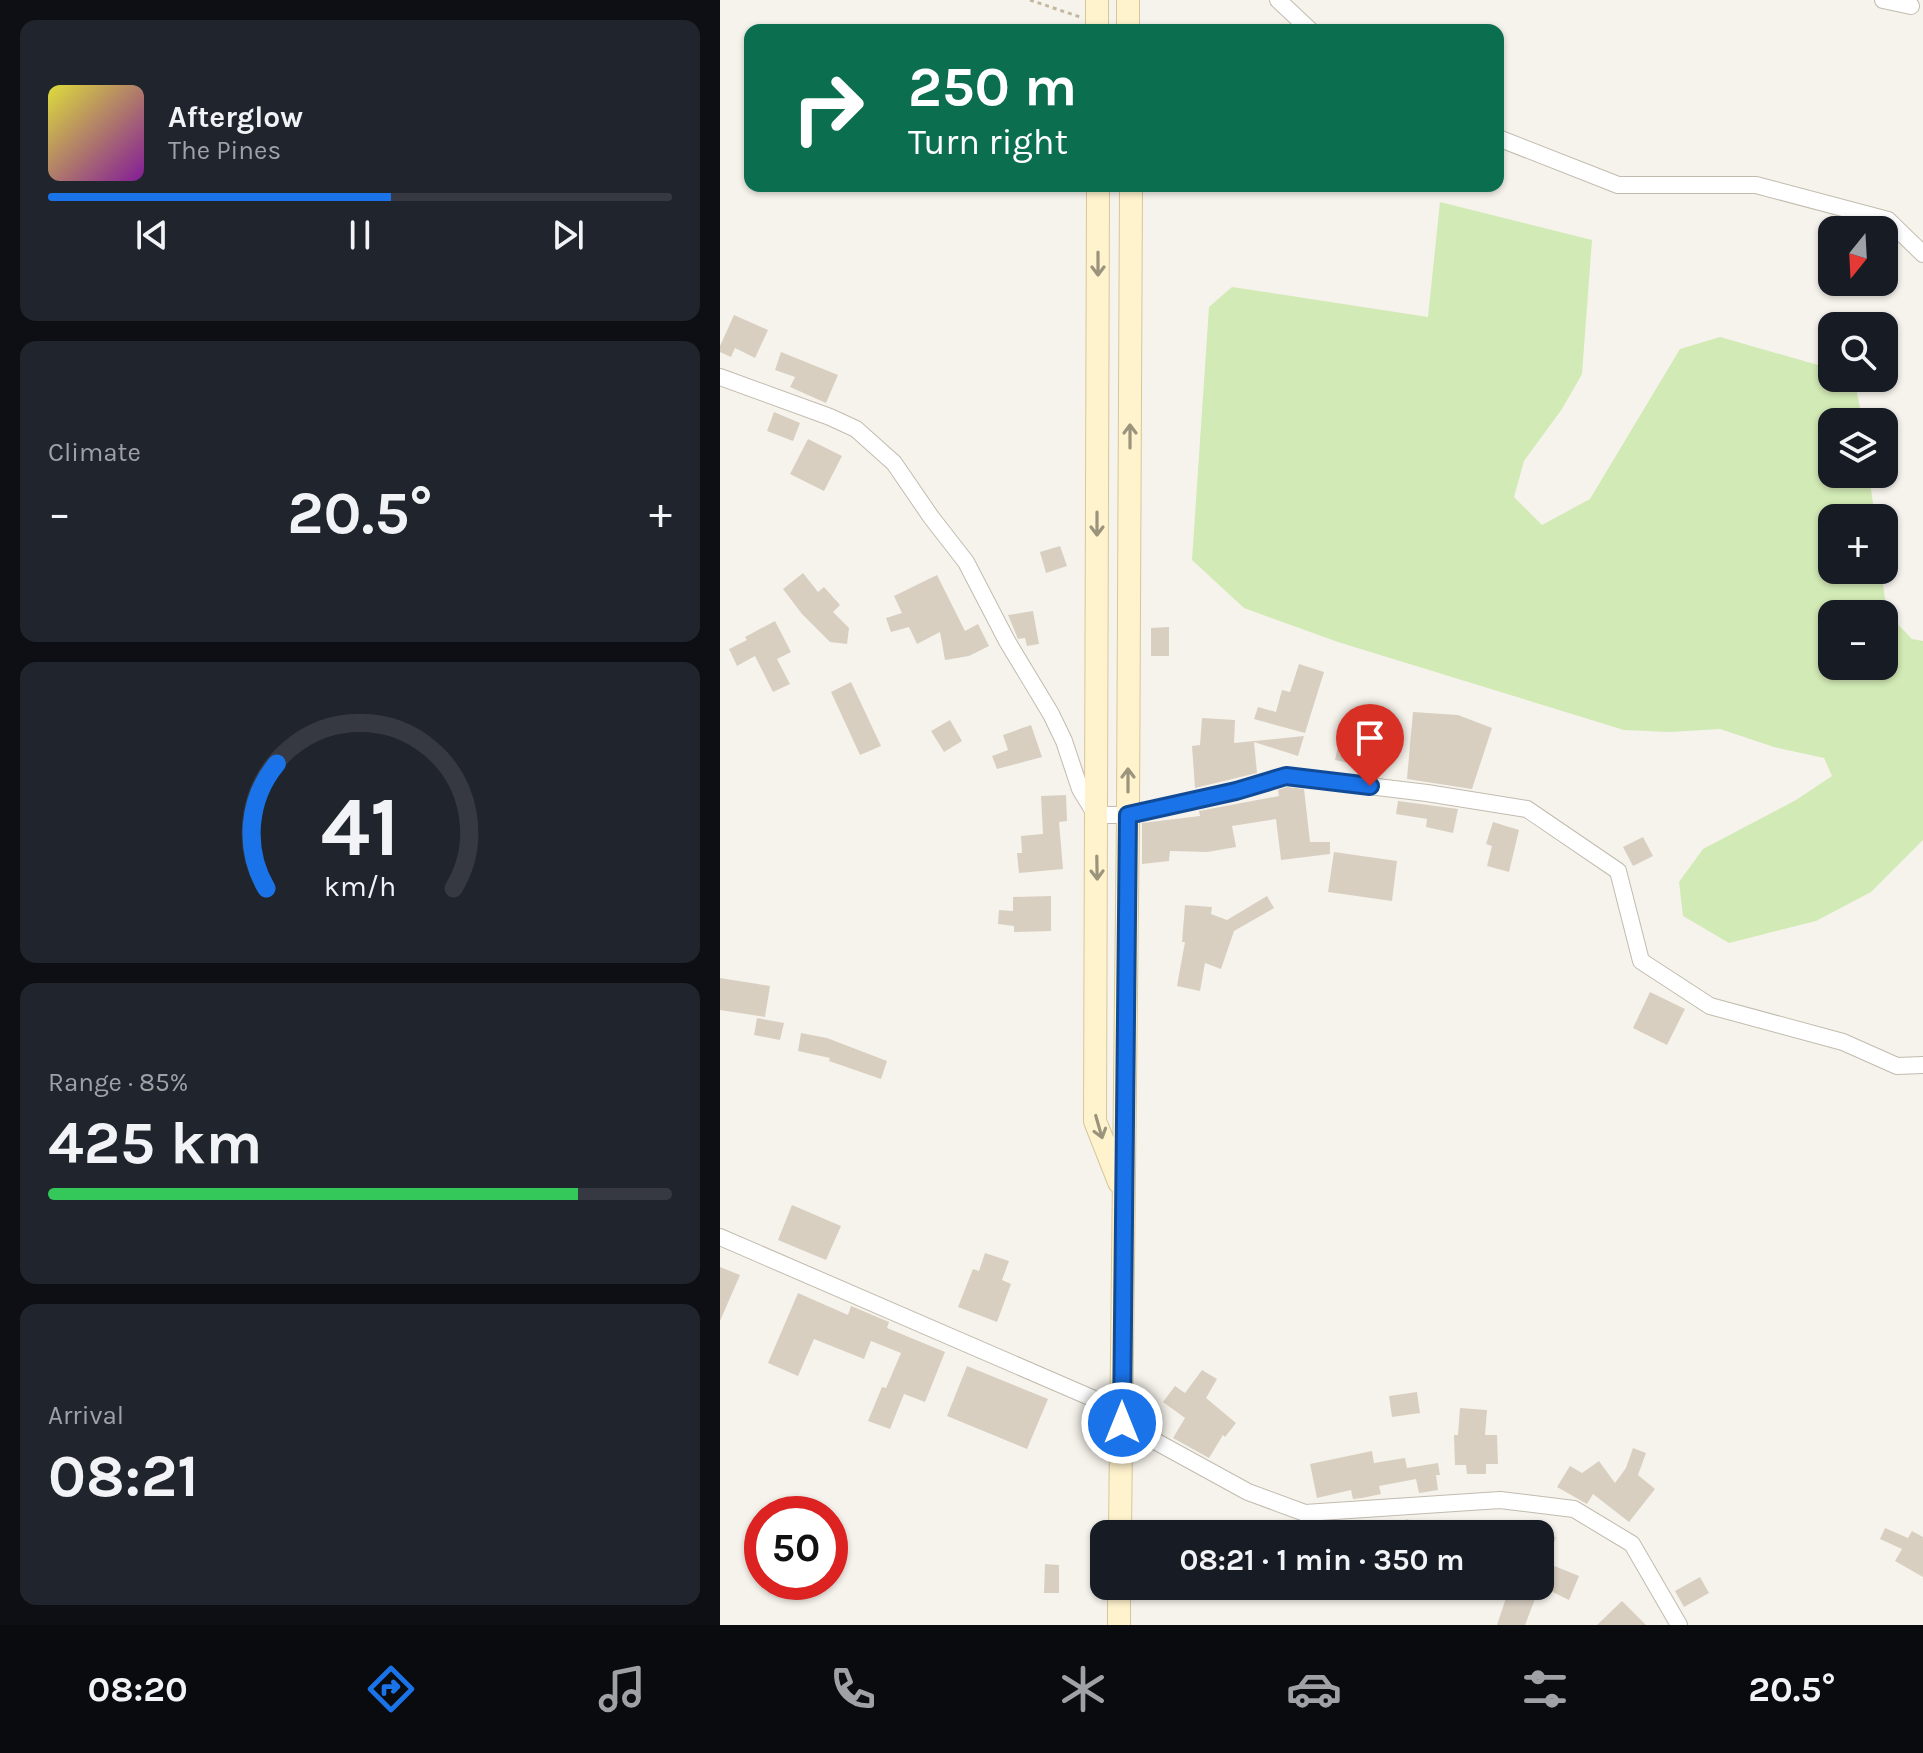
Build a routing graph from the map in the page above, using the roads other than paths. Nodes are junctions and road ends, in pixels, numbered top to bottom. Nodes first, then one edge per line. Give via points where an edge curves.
1 (1097, 0) edge
2 (1128, 0) edge
3 (1278, 0) edge
4 (1883, 0) edge
5 (1911, 6) dead end
6 (1097, 24) edge
7 (1128, 24) edge
8 (1304, 24) edge
9 (1504, 140) edge
10 (1098, 192) edge
11 (1131, 192) edge
12 (1923, 254) edge
13 (720, 377) edge
14 (1096, 815) junction
15 (1128, 815) junction
16 (1923, 1065) edge
17 (1123, 1194) junction
18 (720, 1237) edge
19 (1092, 1398) dead end
20 (1122, 1423) junction
21 (1120, 1520) edge
22 (1119, 1600) edge
23 (1119, 1625) edge
24 (1679, 1625) edge

1 - 6 main road
2 - 7 main road
3 - 8 street
4 - 5 street
9 - 12 street via 1618,185 1756,185 1888,220
10 -> 14 main road
15 -> 11 main road
13 - 14 street via 856,429 894,463 966,562 1051,714 1080,789
14 - 15 street
14 -> 17 main road via 1095,1121
15 - 16 street via 1286,776 1527,809 1618,871 1641,961 1710,1006 1843,1042 1897,1066
15 - 17 main road
17 - 20 main road
18 - 19 street
20 - 21 main road
20 - 24 street via 1248,1492 1305,1513 1500,1500 1574,1509 1632,1544
22 - 23 main road

